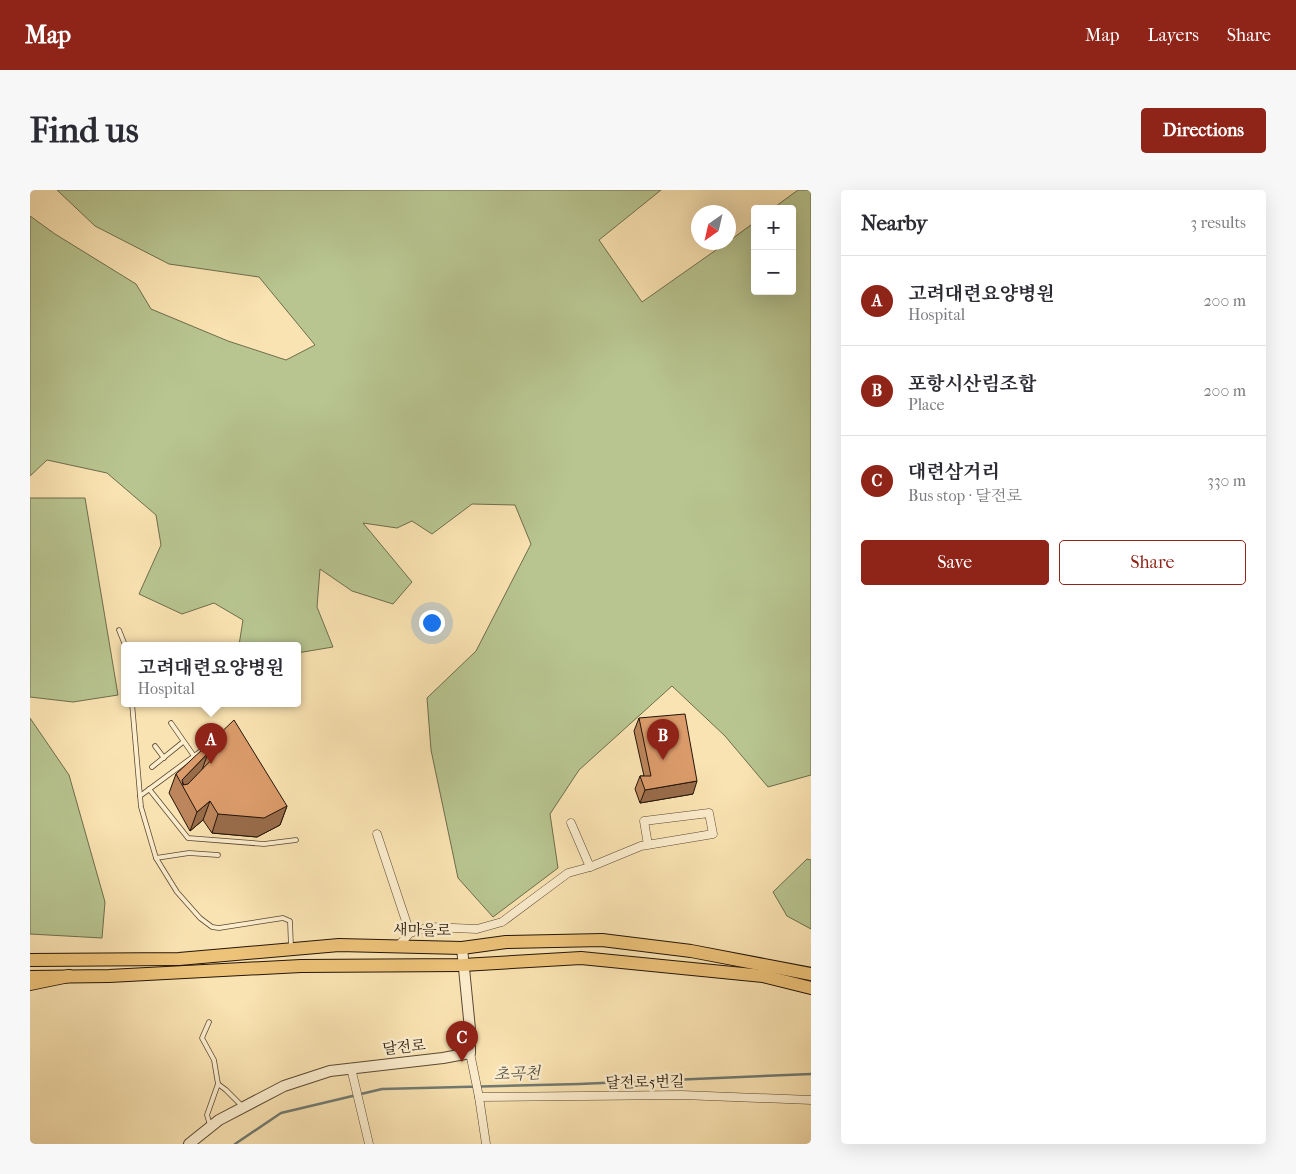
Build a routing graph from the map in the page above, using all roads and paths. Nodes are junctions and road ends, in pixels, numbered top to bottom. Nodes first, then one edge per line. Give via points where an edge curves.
1 (119, 630) dead end
2 (124, 642) edge
3 (132, 707) edge
4 (171, 723) dead end
5 (221, 737) edge
6 (183, 742) junction
7 (155, 746) dead end
8 (193, 756) junction
9 (164, 758) junction
10 (198, 762) edge
11 (152, 767) dead end
12 (149, 788) junction
13 (140, 796) junction
14 (571, 823) dead end
15 (377, 834) dead end
16 (296, 840) dead end
17 (648, 844) junction
18 (218, 855) dead end
19 (156, 858) junction
20 (590, 867) junction
21 (410, 933) junction
22 (398, 946) junction
23 (462, 948) junction
24 (291, 949) junction
25 (30, 960) edge
26 (463, 965) junction
27 (811, 974) edge
28 (68, 976) junction
29 (30, 977) edge
30 (30, 984) edge
31 (811, 988) edge
32 (209, 1022) dead end
33 (470, 1053) junction
34 (351, 1071) junction
35 (218, 1084) junction
36 (479, 1095) junction
37 (811, 1100) edge
38 (244, 1107) junction
39 (210, 1127) junction
40 (189, 1144) edge
41 (369, 1144) edge
42 (486, 1144) edge

1 - 2 lane
3 - 13 lane
4 - 6 lane
5 - 8 lane
6 - 8 lane
6 - 9 lane
7 - 9 lane
8 - 10 lane
8 - 12 lane
9 - 11 lane
12 - 13 lane
12 - 16 lane via 188,838 264,844
13 - 19 lane
14 - 20 street
15 - 21 street, 새마을로
17 - 17 street via 713,834 709,813 644,821
17 - 20 street
18 - 19 lane via 189,853
19 - 24 lane via 177,892 212,927 283,918 290,921
20 - 21 street via 568,874 502,922 477,929 430,927
21 - 22 street
22 - 23 main road, 새마을로
22 - 24 main road, 새마을로 via 339,945
23 - 26 street
23 - 27 main road, 새마을로 via 506,942 602,940 691,951
24 - 25 main road, 새마을로 via 179,959
26 - 28 main road via 301,966
26 - 31 main road via 580,958 763,976
26 - 33 street
28 - 29 main road
28 - 30 main road
32 - 35 lane via 202,1038 214,1060
33 - 34 street, 달전로
33 - 36 street
34 - 38 street, 달전로 via 330,1071 284,1086
34 - 41 street
35 - 38 lane
35 - 39 lane via 207,1114
36 - 37 street, 달전로5번길 via 682,1095
36 - 42 street
38 - 39 street, 달전로
39 - 40 street, 달전로

